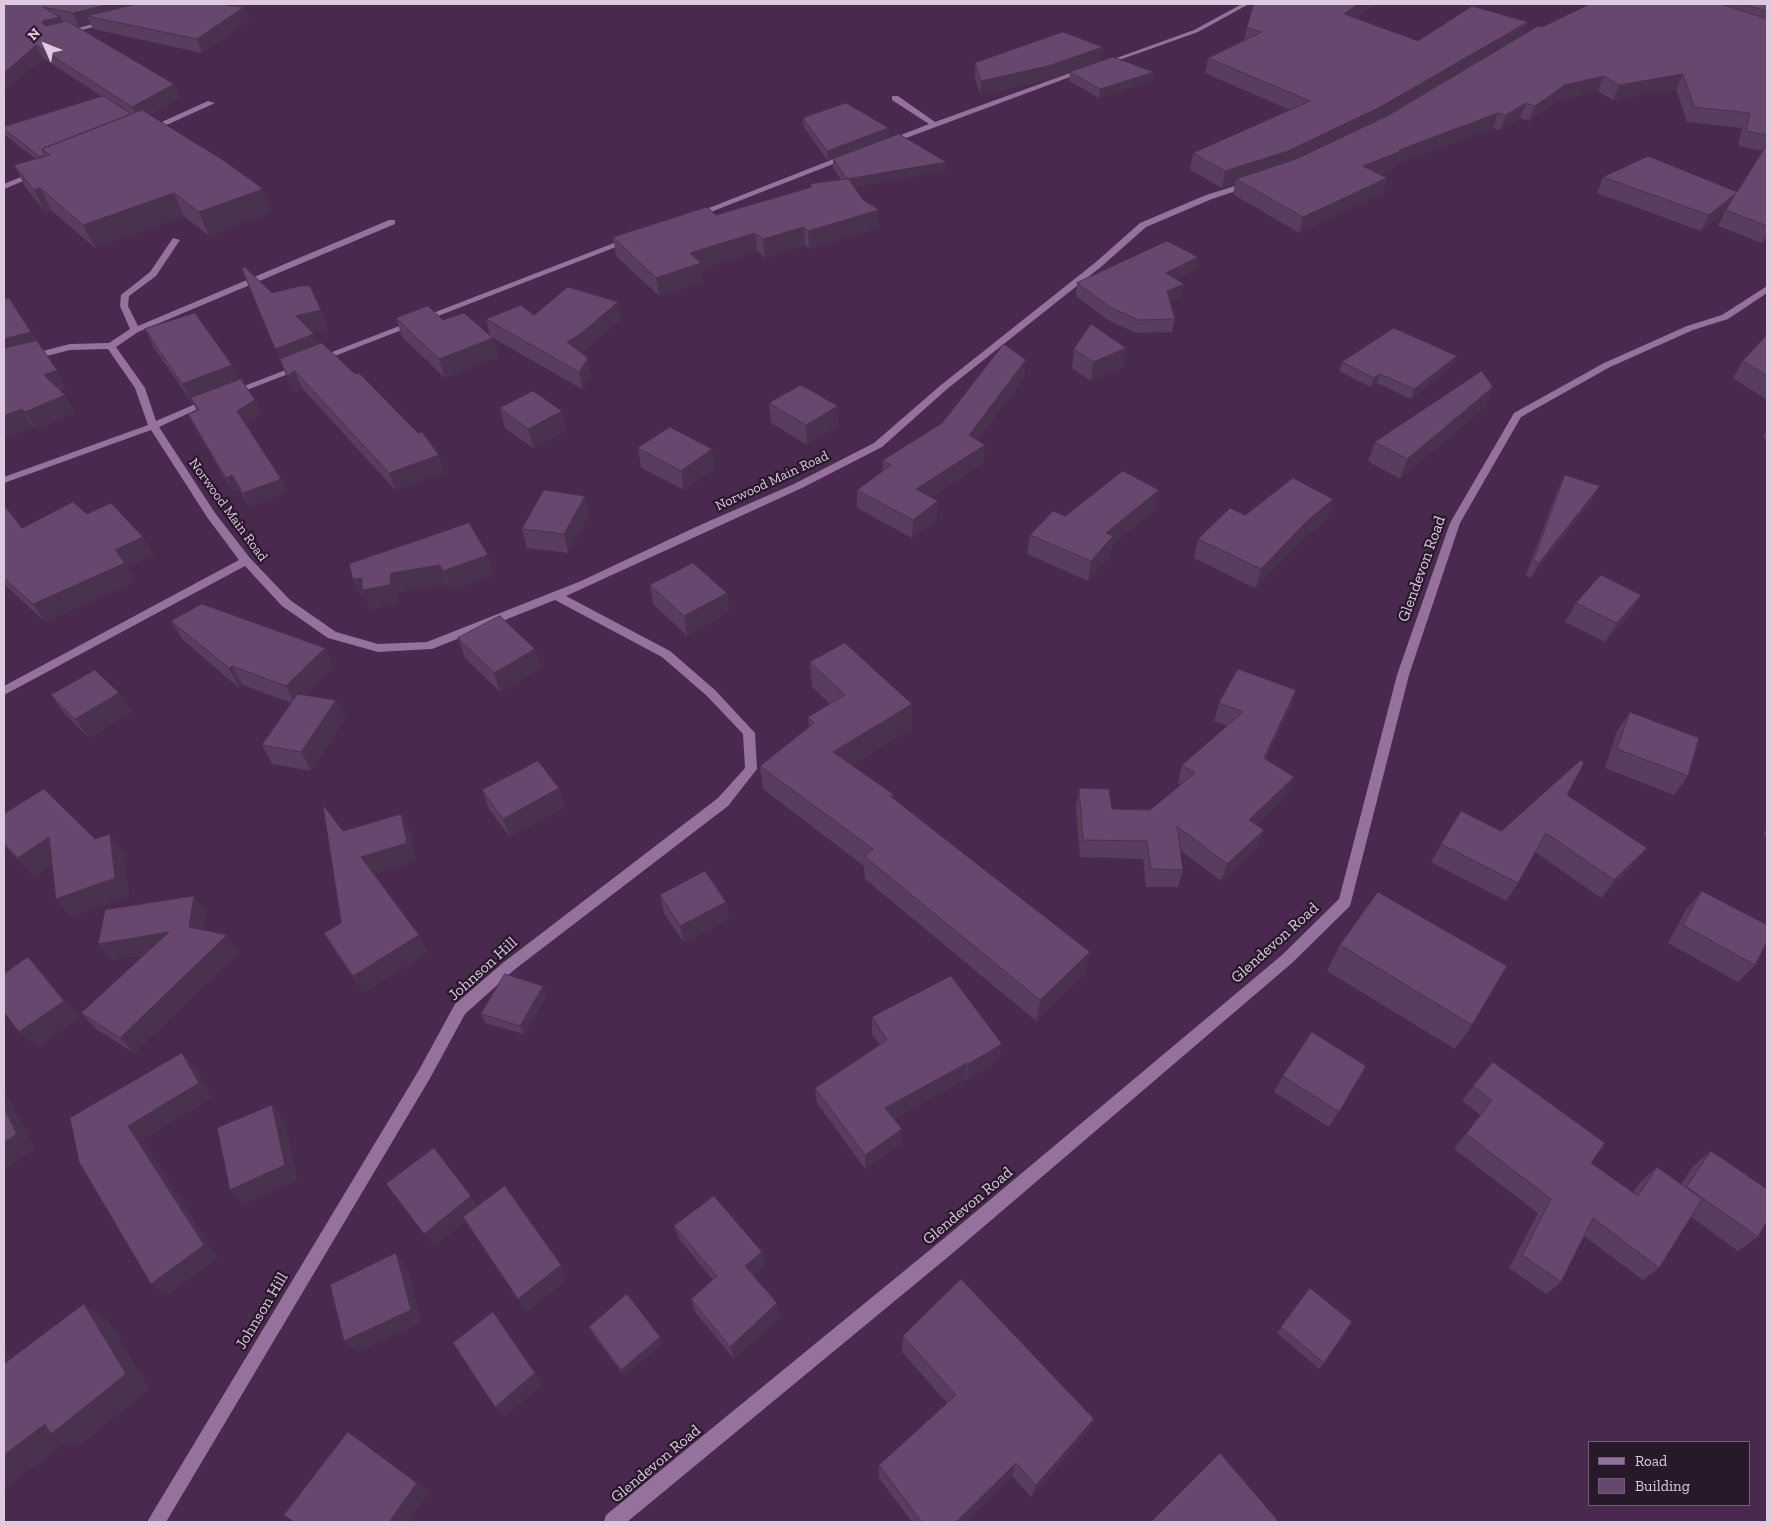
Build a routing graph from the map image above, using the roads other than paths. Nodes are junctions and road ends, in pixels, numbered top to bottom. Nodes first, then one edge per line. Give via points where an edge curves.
1 (1246, 4) edge
2 (115, 20) edge
3 (53, 36) edge
4 (1098, 66) edge
5 (1089, 69) edge
6 (895, 98) dead end
7 (211, 103) dead end
8 (935, 125) junction
9 (140, 133) edge
10 (875, 147) edge
11 (857, 154) edge
12 (43, 172) edge
13 (1262, 180) edge
14 (4, 187) edge
15 (685, 219) edge
16 (392, 222) dead end
17 (640, 236) edge
18 (176, 240) dead end
19 (1767, 289) edge
20 (135, 330) junction
21 (111, 346) junction
22 (4, 364) edge
23 (153, 426) junction
24 (4, 480) edge
25 (246, 561) junction
26 (555, 595) junction
27 (4, 691) edge
28 (156, 1522) edge
29 (614, 1522) edge

1 - 4 street via 1196,31
2 - 3 street
5 - 8 street
6 - 8 street
7 - 9 street
8 - 10 street
11 - 15 street
12 - 14 street
13 - 26 street, Norwood Main Road via 1143,225 878,445 798,486
16 - 20 street
17 - 23 street via 193,407
18 - 20 street via 153,274 125,295 124,306
19 - 29 street, Glendevon Road via 1725,317 1690,328 1607,364 1518,415 1455,523 1403,675 1345,902 1279,965 955,1240
20 - 21 street
21 - 22 street via 95,344 69,348
21 - 23 street, Norwood Main Road via 140,388
23 - 24 street
23 - 25 street, Norwood Main Road
25 - 26 street, Norwood Main Road via 286,604 332,635 378,648 428,646
25 - 27 street
26 - 28 street, Johnson Hill via 666,654 711,693 749,733 751,769 723,802 510,966 460,1009 424,1075

